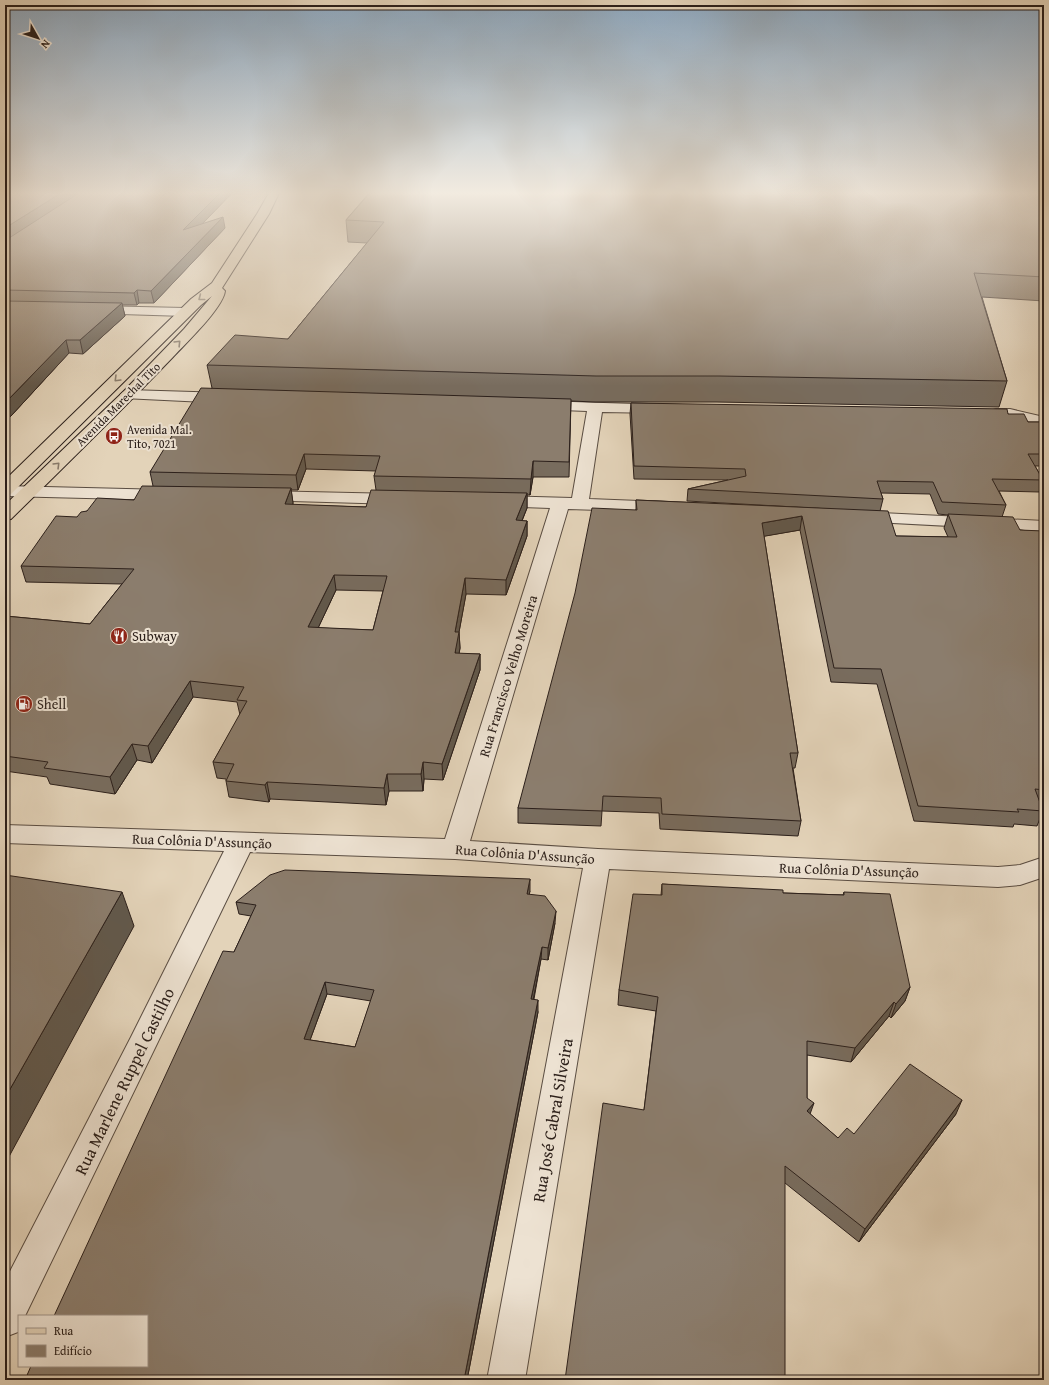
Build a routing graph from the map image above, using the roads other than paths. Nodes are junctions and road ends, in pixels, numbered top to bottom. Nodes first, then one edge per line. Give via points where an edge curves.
1 (235, 258) edge
2 (217, 286) junction
3 (83, 310) edge
4 (185, 312) junction
5 (135, 362) junction
6 (159, 363) junction
7 (128, 395) junction
8 (238, 398) edge
9 (524, 406) edge
10 (595, 408) junction
11 (678, 408) edge
12 (979, 414) edge
13 (1044, 422) edge
14 (5, 490) edge
15 (29, 492) junction
16 (180, 495) edge
17 (243, 496) edge
18 (410, 499) edge
19 (481, 501) edge
20 (570, 502) junction
21 (682, 508) edge
22 (5, 515) edge
23 (846, 517) edge
24 (1044, 526) edge
25 (5, 834) edge
26 (241, 842) junction
27 (455, 849) junction
28 (598, 859) junction
29 (1044, 868) edge
30 (5, 1319) edge
31 (506, 1380) edge

1 - 2 main road, Avenida Marechal Tito
2 -> 4 main road, Avenida Marechal Tito
6 -> 2 main road, Avenida Marechal Tito via 210,310 218,298
3 - 4 street
4 - 5 main road, Avenida Marechal Tito
5 - 6 main road
5 -> 14 main road, Avenida Marechal Tito
6 - 7 main road, Avenida Marechal Tito
7 - 8 street
15 -> 7 main road, Avenida Marechal Tito
9 - 10 street
10 - 11 street
10 - 20 street, Rua Francisco Velho Moreira
12 - 13 street via 1010,414
14 - 15 street
15 - 16 street
15 - 22 main road, Avenida Marechal Tito
17 - 18 street
19 - 20 street
20 - 21 street
20 - 27 street, Rua Francisco Velho Moreira
23 - 24 street
25 - 26 street, Rua Colônia D'Assunção
26 - 27 street, Rua Colônia D'Assunção
26 - 30 street, Rua Marlene Ruppel Castilho
27 - 28 street, Rua Colônia D'Assunção
28 - 29 street, Rua Colônia D'Assunção via 998,877 1020,875
28 - 31 street, Rua José Cabral Silveira

